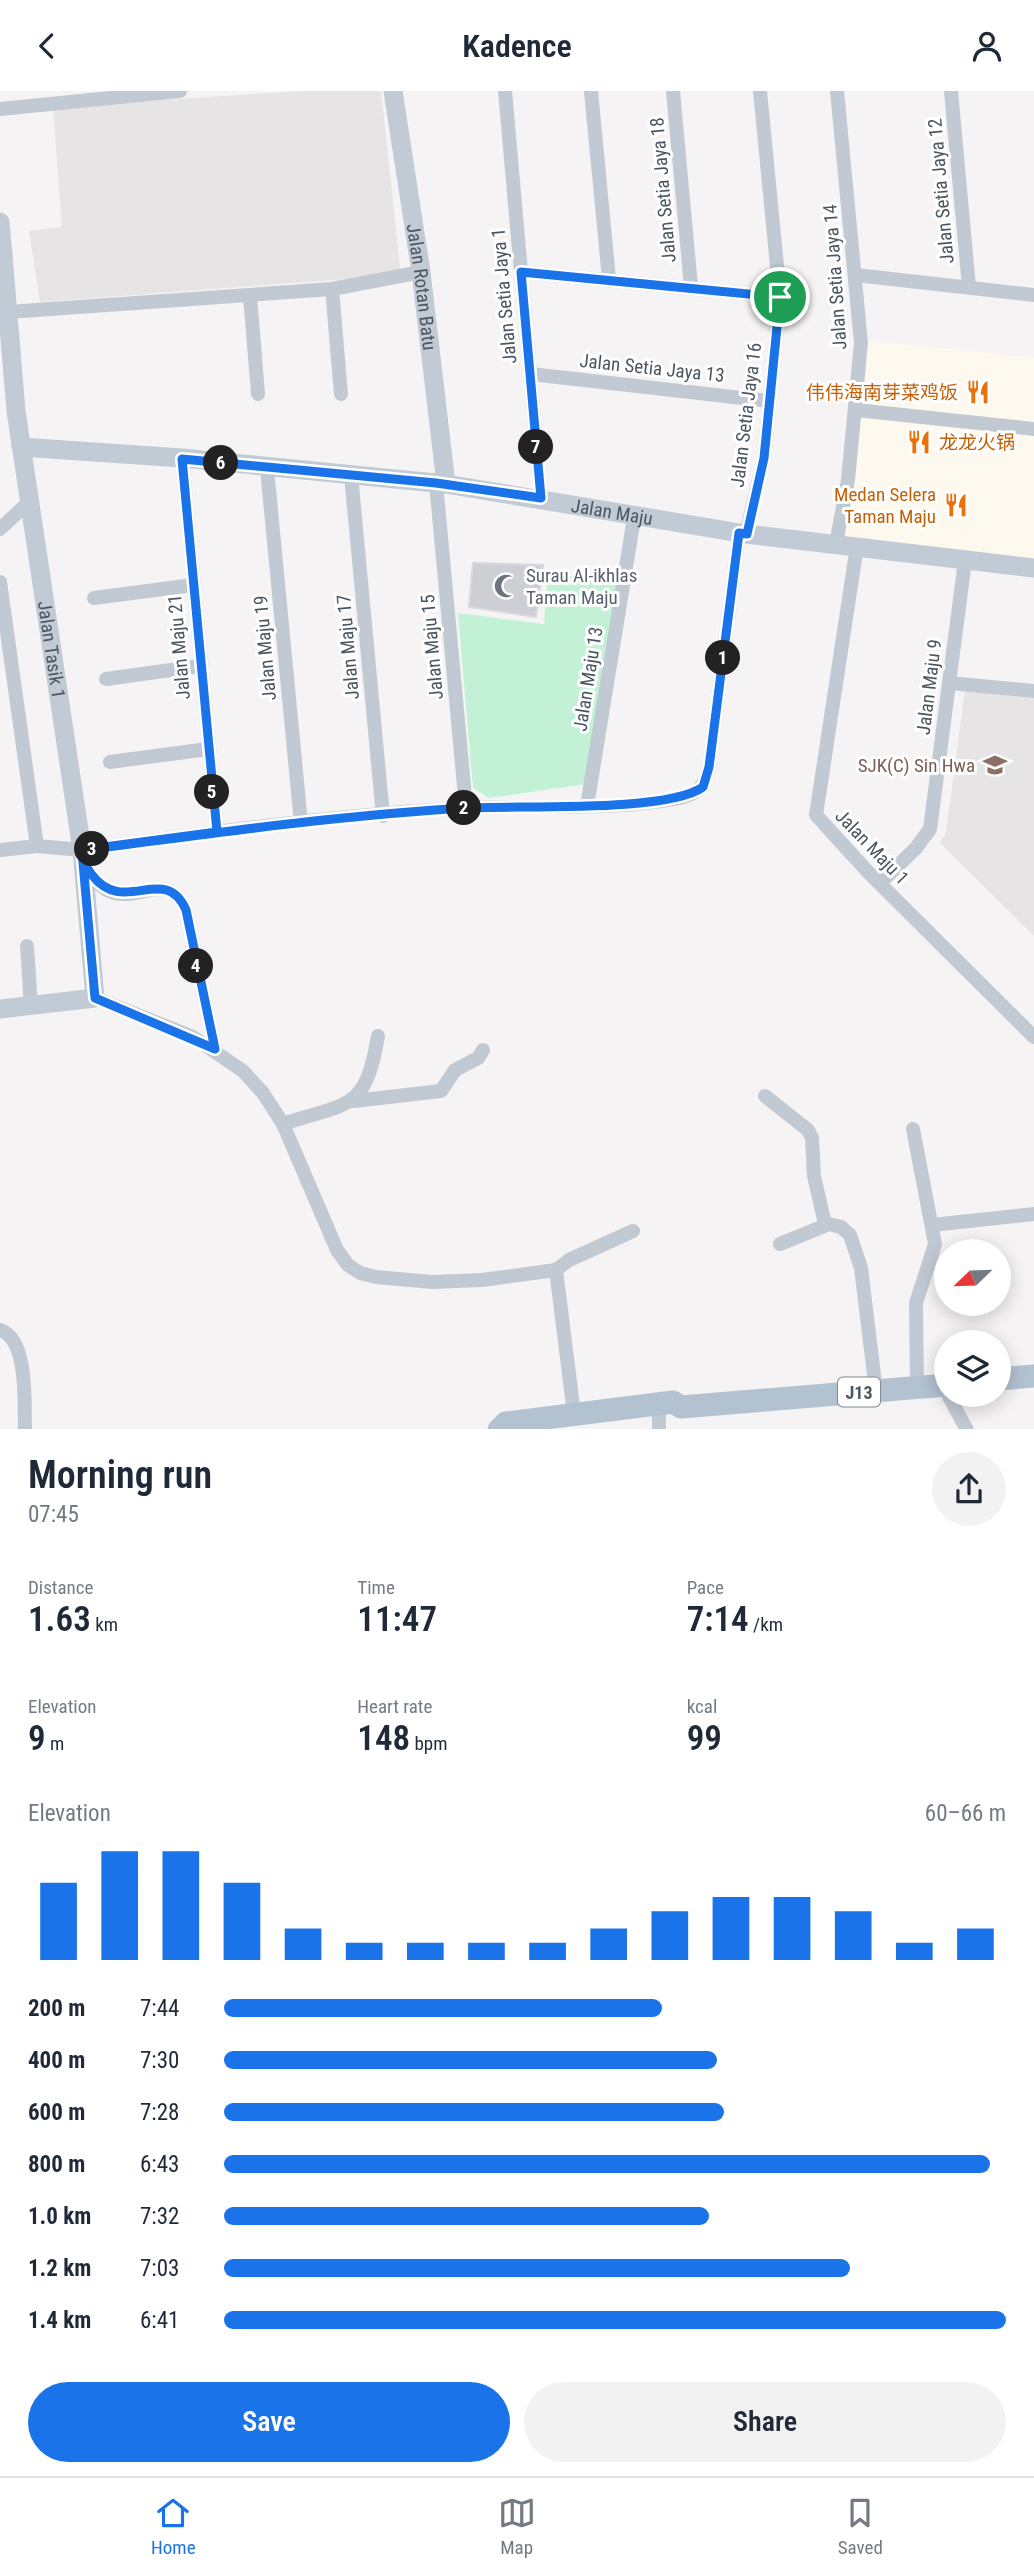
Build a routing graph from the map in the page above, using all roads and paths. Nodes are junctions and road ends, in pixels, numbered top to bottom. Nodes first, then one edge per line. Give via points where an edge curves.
1 (180, 91) edge
2 (393, 91) edge
3 (505, 91) edge
4 (591, 91) edge
5 (673, 91) edge
6 (760, 91) edge
7 (837, 91) edge
8 (951, 91) edge
9 (110, 94) edge
10 (0, 109) edge
11 (0, 222) edge
12 (2, 256) edge
13 (421, 272) junction
14 (521, 272) junction
15 (856, 275) junction
16 (609, 279) junction
17 (691, 286) junction
18 (969, 287) junction
19 (332, 289) junction
20 (1034, 295) edge
21 (250, 296) junction
22 (780, 297) junction
23 (8, 312) junction
24 (531, 374) junction
25 (258, 394) dead end
26 (341, 394) dead end
27 (769, 401) junction
28 (856, 410) junction
29 (1034, 429) edge
30 (21, 447) junction
31 (182, 459) junction
32 (267, 469) junction
33 (351, 475) junction
34 (441, 484) junction
35 (541, 498) junction
36 (29, 502) junction
37 (635, 518) junction
38 (0, 529) edge
39 (743, 533) junction
40 (835, 544) junction
41 (857, 547) junction
42 (965, 561) junction
43 (1034, 568) edge
44 (0, 582) edge
45 (193, 585) junction
46 (94, 598) dead end
47 (5, 657) edge
48 (200, 667) junction
49 (106, 679) dead end
50 (949, 683) junction
51 (1034, 691) edge
52 (208, 749) junction
53 (110, 762) dead end
54 (587, 806) junction
55 (467, 808) junction
56 (383, 816) junction
57 (301, 823) junction
58 (217, 832) junction
59 (37, 846) junction
60 (0, 850) edge
61 (83, 856) junction
62 (880, 883) junction
63 (27, 946) dead end
64 (95, 998) junction
65 (31, 1006) junction
66 (0, 1009) edge
67 (378, 1036) dead end
68 (1034, 1038) edge
69 (215, 1049) junction
70 (483, 1050) dead end
71 (765, 1096) dead end
72 (354, 1101) junction
73 (283, 1124) junction
74 (913, 1129) dead end
75 (1034, 1214) edge
76 (825, 1224) junction
77 (932, 1225) junction
78 (633, 1231) dead end
79 (780, 1244) dead end
80 (556, 1270) junction
81 (0, 1330) edge
82 (1034, 1376) edge
83 (1011, 1378) edge
84 (917, 1388) junction
85 (934, 1389) edge
86 (876, 1391) junction
87 (955, 1407) edge
88 (659, 1416) edge
89 (566, 1422) edge
90 (512, 1427) edge
91 (25, 1429) edge
92 (966, 1429) edge

1 - 9 street
2 - 13 street, Jalan Rotan Batu
3 - 14 street, Jalan Setia Jaya 1
4 - 16 street
5 - 17 street, Jalan Setia Jaya 18
6 - 22 street, Jalan Setia Jaya 16
7 - 15 street, Jalan Setia Jaya 14
8 - 18 street, Jalan Setia Jaya 12
9 - 10 street
11 - 12 street, Jalan Tasik 1
12 - 23 street, Jalan Tasik 1
13 - 19 street
13 - 34 street, Jalan Rotan Batu
14 - 16 street
14 - 24 street, Jalan Setia Jaya 1
15 - 18 street
15 - 28 street, Jalan Setia Jaya 14 via 861,342
16 - 17 street
17 - 22 street
18 - 20 street
19 - 21 street
19 - 26 street
21 - 23 street
21 - 25 street
22 - 27 street, Jalan Setia Jaya 16
23 - 30 street, Jalan Tasik 1
24 - 27 street, Jalan Setia Jaya 13
24 - 35 street, Jalan Setia Jaya 1
27 - 39 street, Jalan Setia Jaya 16 via 764,458
28 - 29 street
28 - 40 street, Jalan Setia Jaya 14
30 - 31 street, Jalan Maju
30 - 36 street, Jalan Tasik 1
31 - 32 street, Jalan Maju
31 - 45 street, Jalan Maju 21
32 - 33 street, Jalan Maju
32 - 57 street, Jalan Maju 19
33 - 34 street, Jalan Maju
33 - 56 street, Jalan Maju 17
34 - 35 street, Jalan Maju
34 - 55 street, Jalan Maju 15
35 - 37 street, Jalan Maju
36 - 38 street
36 - 61 street, Jalan Tasik 1
37 - 39 street, Jalan Maju
37 - 54 street, Jalan Maju 13
39 - 40 street, Jalan Maju
39 - 54 street, Jalan Setia Jaya 16 via 703,787 678,798
40 - 41 street, Jalan Maju
41 - 42 street, Jalan Maju
41 - 62 street, Jalan Maju 1 via 816,815
42 - 43 street, Jalan Maju
42 - 50 street, Jalan Maju 9
44 - 47 street
45 - 46 street
45 - 48 street, Jalan Maju 21
47 - 59 street
48 - 49 street
48 - 52 street, Jalan Maju 21
50 - 51 street
50 - 62 street, Jalan Maju 9 via 930,829
52 - 53 street
52 - 58 street, Jalan Maju 21
54 - 55 street
55 - 56 street
56 - 57 street
57 - 58 street
58 - 61 street
59 - 60 street
59 - 61 street
61 - 64 street, Jalan Tasik 1
61 - 69 street via 99,884 111,893 166,889 180,897
62 - 68 street, Jalan Maju 1
63 - 65 street
64 - 65 street
64 - 69 street
65 - 66 street
67 - 72 street via 367,1083
69 - 73 street via 263,1093
70 - 72 street via 478,1058 455,1070 440,1091
71 - 76 street via 812,1138 814,1176
72 - 73 street
73 - 80 street via 337,1250 360,1273 456,1282
74 - 77 street
75 - 77 street
76 - 79 street
76 - 86 street via 841,1227 849,1235 861,1268
77 - 84 street via 935,1244 916,1303
78 - 80 street
80 - 89 street
81 - 91 street via 19,1352
82 - 83 main road
84 - 85 main road, J13
84 - 86 main road, J13
86 - 88 main road, J13 via 681,1407 676,1414
87 - 92 street
88 - 89 main road, J13
89 - 90 main road, J13

